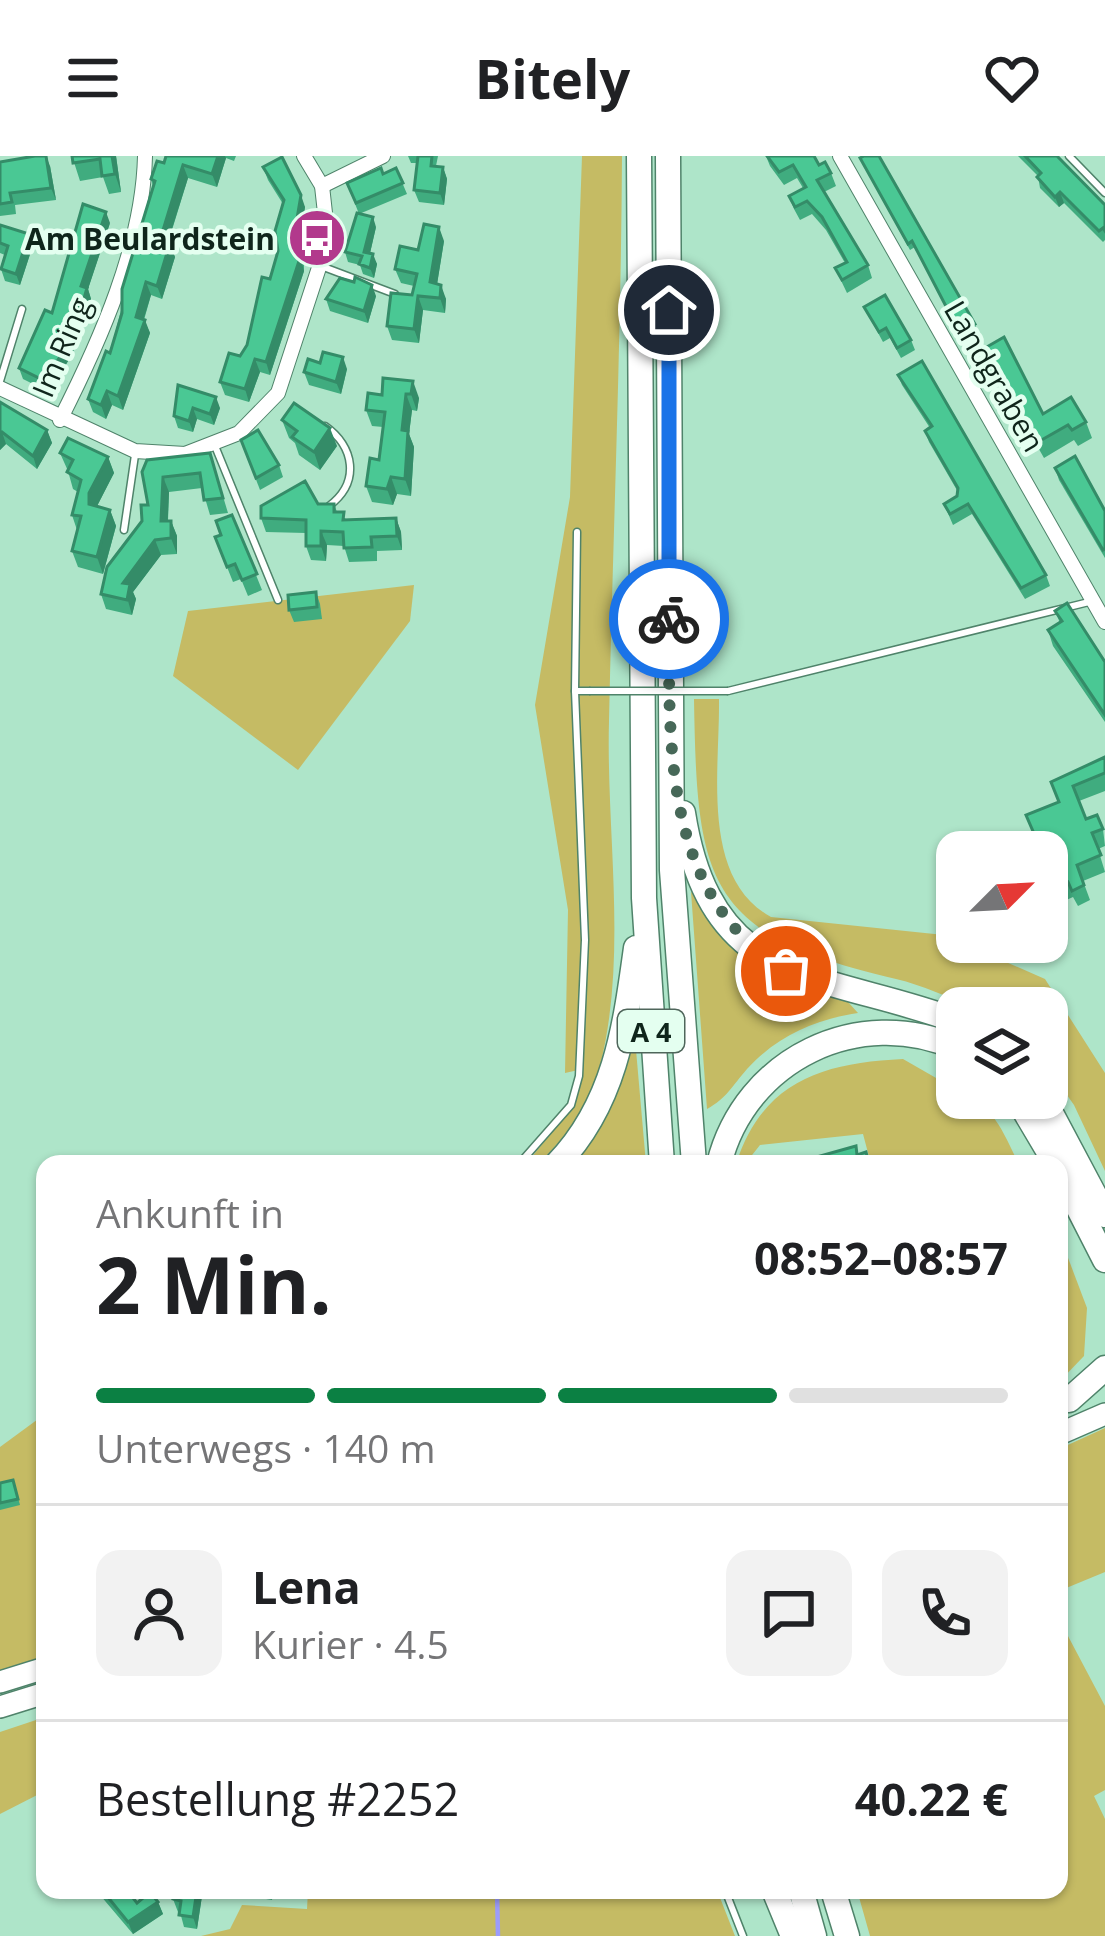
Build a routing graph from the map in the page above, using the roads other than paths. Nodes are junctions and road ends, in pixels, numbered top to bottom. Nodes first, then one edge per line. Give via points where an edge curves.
1 (145, 156) edge
2 (304, 156) edge
3 (382, 156) edge
4 (639, 156) edge
5 (668, 156) edge
6 (840, 156) edge
7 (1069, 156) edge
8 (322, 186) junction
9 (1105, 193) edge
10 (321, 266) junction
11 (395, 294) edge
12 (22, 309) dead end
13 (0, 384) edge
14 (278, 393) junction
15 (295, 405) edge
16 (313, 417) edge
17 (61, 419) junction
18 (215, 446) junction
19 (136, 452) junction
20 (329, 506) edge
21 (124, 530) dead end
22 (577, 532) dead end
23 (278, 601) dead end
24 (1092, 602) junction
25 (1105, 622) edge
26 (575, 692) junction
27 (669, 723) junction
28 (644, 898) junction
29 (936, 1016) edge
30 (936, 1040) edge
31 (1029, 1119) edge
32 (1054, 1119) edge
33 (527, 1155) edge
34 (565, 1155) edge
35 (661, 1155) edge
36 (693, 1155) edge
37 (722, 1155) edge
38 (1050, 1155) edge
39 (1068, 1188) edge
40 (1105, 1214) edge
41 (1105, 1260) edge
42 (1105, 1368) edge
43 (1105, 1385) edge
44 (1068, 1399) edge
45 (1068, 1400) edge
46 (1105, 1414) edge
47 (1068, 1430) edge
48 (36, 1671) edge
49 (0, 1682) edge
50 (36, 1696) edge
51 (0, 1707) edge
52 (729, 1899) edge
53 (778, 1899) edge
54 (803, 1899) edge
55 (836, 1899) edge
56 (743, 1936) edge
57 (794, 1936) edge
58 (814, 1936) edge
59 (847, 1936) edge

1 - 17 street, Im Ring via 140,203 99,340
2 - 8 street
3 - 8 street
4 - 28 highway, A 4
5 - 27 highway, A 4
6 - 24 street, Landgraben
7 - 9 lane
8 - 10 street via 330,217
10 - 11 lane
10 - 14 street
12 - 13 lane
13 - 17 street
14 - 15 lane
14 - 18 street
16 - 20 lane via 347,441 350,453 346,484
17 - 19 street
18 - 19 street
18 - 23 lane
19 - 21 lane
22 - 26 lane
24 - 25 street, Landgraben
24 - 26 lane, bridge via 728,692
26 - 33 lane via 585,940 579,1076 571,1105
27 - 29 highway via 691,855 734,932 802,977
27 - 36 highway, A 4
28 - 34 highway via 616,1066
28 - 35 highway, A 4
30 - 37 highway via 887,1032 820,1043 792,1058 758,1091
31 - 38 highway
32 - 40 highway
39 - 41 highway
42 - 44 highway
43 - 45 main road
46 - 47 main road
48 - 49 main road
50 - 51 main road
52 - 56 lane
53 - 57 highway
54 - 58 highway
55 - 59 highway

